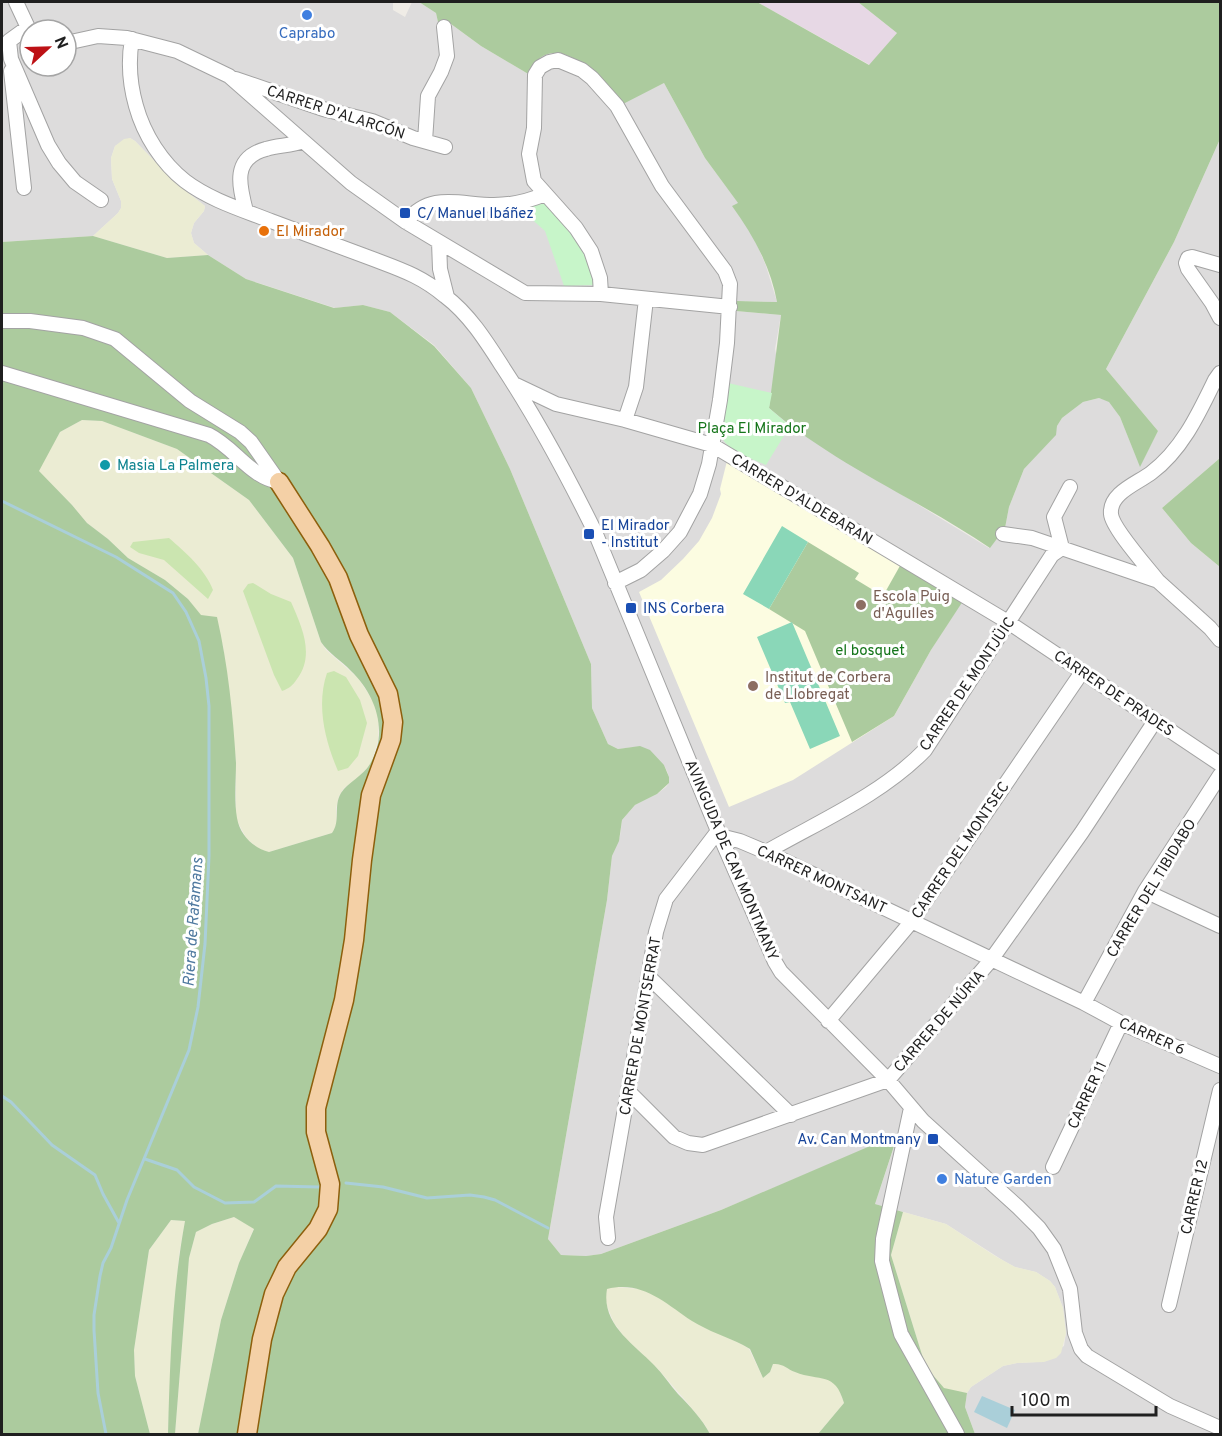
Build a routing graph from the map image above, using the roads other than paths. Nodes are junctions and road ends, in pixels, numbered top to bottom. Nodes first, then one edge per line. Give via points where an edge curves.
1 (16, 2) edge
2 (23, 18) edge
3 (444, 27) dead end
4 (132, 39) junction
5 (78, 40) edge
6 (5, 42) edge
7 (13, 63) junction
8 (229, 76) junction
9 (303, 141) junction
10 (425, 141) junction
11 (445, 147) dead end
12 (24, 188) dead end
13 (545, 194) junction
14 (100, 200) dead end
15 (246, 212) junction
16 (406, 222) junction
17 (439, 242) junction
18 (1221, 265) edge
19 (440, 269) junction
20 (420, 277) junction
21 (601, 294) junction
22 (447, 297) junction
23 (646, 299) junction
24 (730, 307) junction
25 (1221, 318) edge
26 (2, 321) edge
27 (2, 373) edge
28 (1221, 374) edge
29 (514, 384) junction
30 (625, 420) junction
31 (712, 445) junction
32 (279, 482) junction
33 (1070, 487) dead end
34 (1003, 534) dead end
35 (1062, 548) junction
36 (1158, 581) junction
37 (615, 583) junction
38 (1008, 622) junction
39 (1221, 640) edge
40 (1082, 672) junction
41 (1155, 721) junction
42 (1221, 764) edge
43 (1221, 775) edge
44 (719, 833) junction
45 (766, 852) junction
46 (1145, 891) junction
47 (912, 921) junction
48 (1221, 926) edge
49 (991, 960) junction
50 (649, 977) junction
51 (1084, 1003) junction
52 (828, 1021) junction
53 (1121, 1023) junction
54 (1221, 1066) edge
55 (888, 1080) junction
56 (1221, 1090) edge
57 (628, 1091) junction
58 (911, 1108) junction
59 (791, 1115) junction
60 (1212, 1124) junction
61 (1221, 1138) edge
62 (1053, 1167) dead end
63 (608, 1238) dead end
64 (1169, 1305) dead end
65 (1221, 1428) edge
66 (247, 1434) edge
67 (957, 1434) edge

1 - 2 street
3 - 10 street via 447,56 428,96
4 - 5 street via 98,36
4 - 8 street via 177,51
4 - 15 street, AVINGUDA DE CAN MONTMANY via 134,96 150,140 184,180
6 - 7 street
7 - 12 street
7 - 14 street via 59,163 75,182
8 - 9 street
8 - 10 street, CARRER D'ALARCÓN
9 - 15 street via 266,148 248,157 240,180
9 - 16 street via 351,183
10 - 11 street, CARRER D'ALARCÓN
13 - 16 street via 495,206 435,202 414,212
13 - 21 street via 591,251
13 - 24 street via 534,181 529,154 536,75 540,67 558,60 582,70 617,106 662,186 725,271 730,284
15 - 20 street, AVINGUDA DE CAN MONTMANY
16 - 17 street
17 - 19 street, AVINGUDA DE CAN MONTMANY
17 - 21 street via 525,293
18 - 25 street via 1192,257 1186,263
19 - 20 street via 430,277
19 - 22 street, AVINGUDA DE CAN MONTMANY
20 - 22 street, AVINGUDA DE CAN MONTMANY
21 - 23 street
22 - 29 street, AVINGUDA DE CAN MONTMANY via 480,333
23 - 24 street
23 - 30 street via 636,387
24 - 31 street
26 - 32 street via 83,328 114,339 190,401 240,432
27 - 32 street via 209,435 258,474
28 - 36 street via 1193,426 1164,462 1123,491 1111,509 1120,532
29 - 30 street, CARRER D'ALDEBARAN via 556,404
29 - 37 street, AVINGUDA DE CAN MONTMANY via 571,483
30 - 31 street, CARRER D'ALDEBARAN
31 - 37 street via 700,494 680,532 641,570
31 - 38 street, CARRER D'ALDEBARAN
32 - 66 main road via 338,578 359,635 388,694 393,731 371,795 344,1000 316,1108 316,1132 330,1184 328,1209 318,1229 287,1267 274,1294 262,1339
33 - 35 street via 1054,517
34 - 35 street
35 - 36 street
35 - 38 street, CARRER DE MONTJÜIC via 1052,555
36 - 39 street
37 - 44 street, AVINGUDA DE CAN MONTMANY
38 - 40 street, CARRER DE PRADES
38 - 45 street, CARRER DE MONTJÜIC via 925,750 909,766 878,789
40 - 41 street, CARRER DE PRADES
40 - 47 street, CARRER DEL MONTSEC
41 - 42 street, CARRER DE PRADES
41 - 49 street, CARRER DE NÚRIA
43 - 46 street, CARRER DEL TIBIDABO
44 - 45 street, CARRER MONTSANT
44 - 50 street, CARRER DE MONTSERRAT via 666,899
44 - 52 street, AVINGUDA DE CAN MONTMANY via 775,962
45 - 47 street, CARRER MONTSANT
46 - 48 street
46 - 51 street, CARRER DEL TIBIDABO
47 - 49 street, CARRER MONTSANT
47 - 52 street, CARRER DEL MONTSEC
49 - 51 street, CARRER MONTSANT
49 - 55 street, CARRER DE NÚRIA
50 - 57 street, CARRER DE MONTSERRAT
50 - 59 street
51 - 53 street, CARRER 6
52 - 55 street, AVINGUDA DE CAN MONTMANY
53 - 54 street, CARRER 6
53 - 62 street, CARRER 11
55 - 58 street, AVINGUDA DE CAN MONTMANY
55 - 59 street, CARRER DE NÚRIA
56 - 60 street, CARRER 12
57 - 59 street, CARRER DE NÚRIA via 675,1137 703,1146
57 - 63 street, CARRER DE MONTSERRAT via 606,1218
58 - 65 street, AVINGUDA DE CAN MONTMANY via 1039,1228 1054,1249 1070,1289 1075,1333 1087,1356 1170,1406
58 - 67 street via 882,1239 882,1261 904,1342
60 - 61 street
60 - 64 street, CARRER 12

